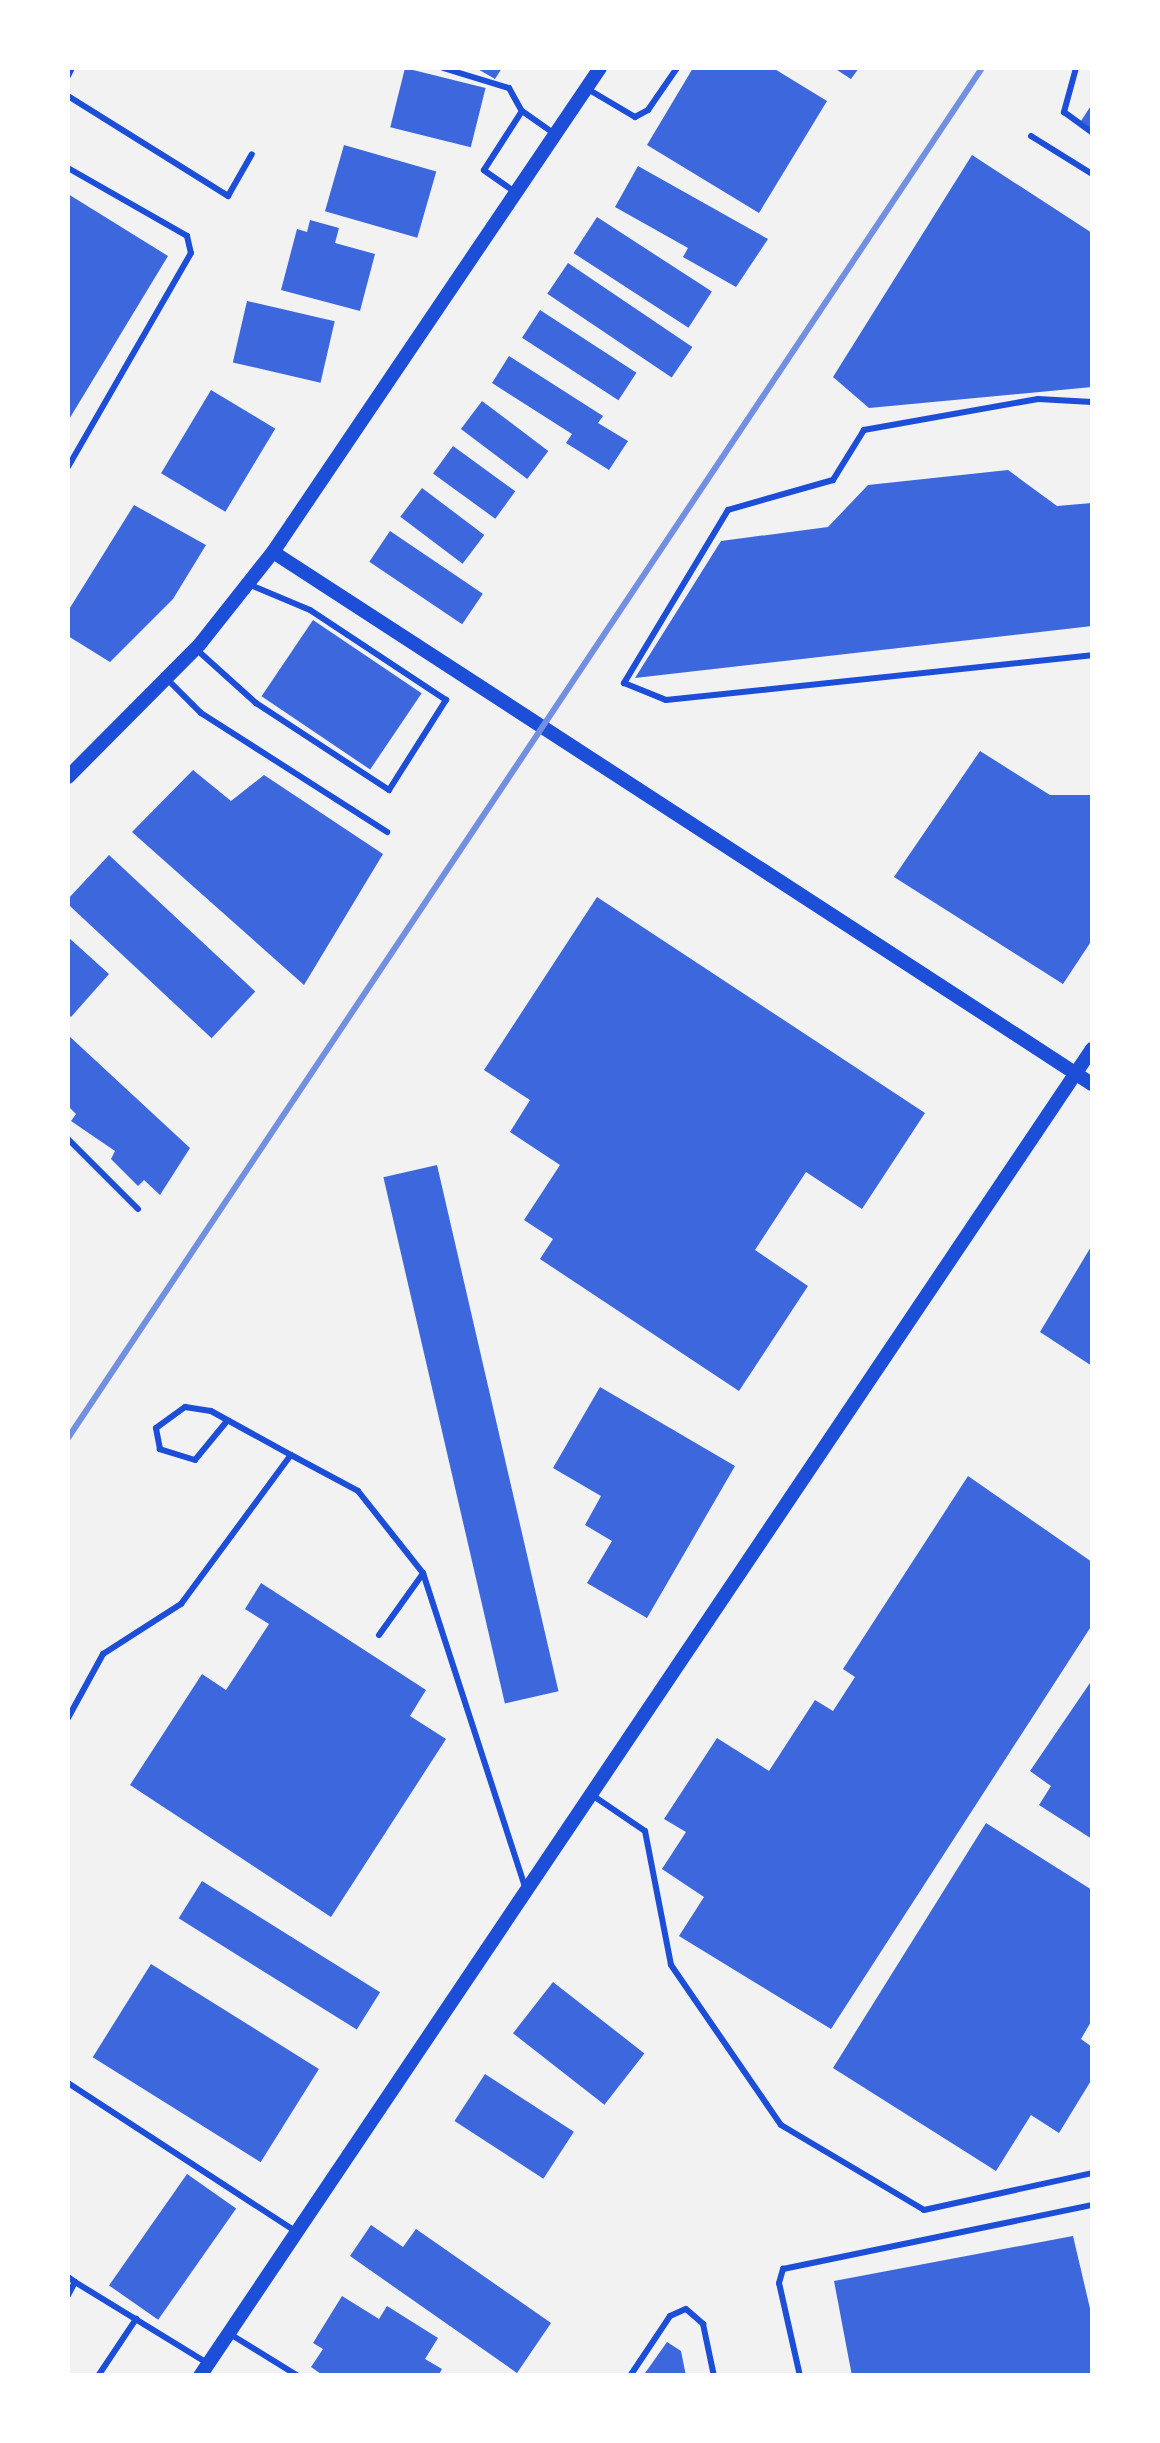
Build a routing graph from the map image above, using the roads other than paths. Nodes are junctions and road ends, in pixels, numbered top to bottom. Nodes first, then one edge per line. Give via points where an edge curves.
1 (72, 68) edge
2 (443, 68) edge
3 (600, 68) edge
4 (677, 68) edge
5 (1076, 68) edge
6 (68, 76) edge
7 (586, 88) junction
8 (68, 96) edge
9 (522, 111) junction
10 (1092, 132) edge
11 (555, 133) junction
12 (1031, 136) dead end
13 (252, 154) dead end
14 (68, 168) edge
15 (1092, 174) edge
16 (515, 192) junction
17 (1092, 402) edge
18 (68, 467) edge
19 (273, 552) junction
20 (244, 582) junction
21 (195, 648) junction
22 (1092, 655) edge
23 (164, 676) junction
24 (68, 774) edge
25 (387, 832) dead end
26 (1092, 1049) edge
27 (1076, 1074) junction
28 (1092, 1084) edge
29 (68, 1139) edge
30 (138, 1209) dead end
31 (227, 1421) junction
32 (292, 1455) junction
33 (423, 1574) junction
34 (379, 1635) dead end
35 (68, 1718) edge
36 (592, 1794) junction
37 (527, 1892) junction
38 (68, 2083) edge
39 (1092, 2173) edge
40 (1092, 2204) edge
41 (297, 2233) junction
42 (71, 2280) edge
43 (68, 2295) edge
44 (136, 2319) junction
45 (229, 2333) junction
46 (204, 2370) edge
47 (98, 2376) edge
48 (298, 2376) edge
49 (630, 2376) edge
50 (714, 2376) edge
51 (800, 2376) edge

1 - 6 lane
2 - 9 lane via 509,88
3 - 7 street
4 - 7 lane via 648,110 635,117
5 - 10 lane via 1064,112
7 - 11 street
8 - 13 lane via 228,196
9 - 11 lane
9 - 16 lane via 484,170
11 - 16 street
12 - 15 lane
14 - 18 lane via 187,236 190,252
16 - 19 street
17 - 22 lane via 1038,399 864,430 833,480 728,510 624,684 666,700
19 - 20 street
19 - 27 street
20 - 21 street
20 - 21 lane via 310,610 446,700 389,790 256,702
21 - 23 street
23 - 24 street
23 - 25 lane via 201,714
26 - 27 street
27 - 28 street
27 - 36 street
29 - 30 lane
31 - 31 lane via 185,1408 168,1414 156,1428 160,1450 195,1460
31 - 32 lane
32 - 33 lane via 358,1492
32 - 35 lane via 181,1604 103,1654
33 - 34 lane
33 - 37 lane
36 - 37 street
36 - 39 lane via 645,1831 671,1965 781,2125 924,2210
37 - 41 street
38 - 41 lane
40 - 51 lane via 784,2269 779,2283
41 - 45 street
42 - 43 lane
42 - 44 lane
44 - 46 lane
44 - 47 lane
45 - 46 street
45 - 48 lane
49 - 50 lane via 670,2316 686,2309 703,2324

